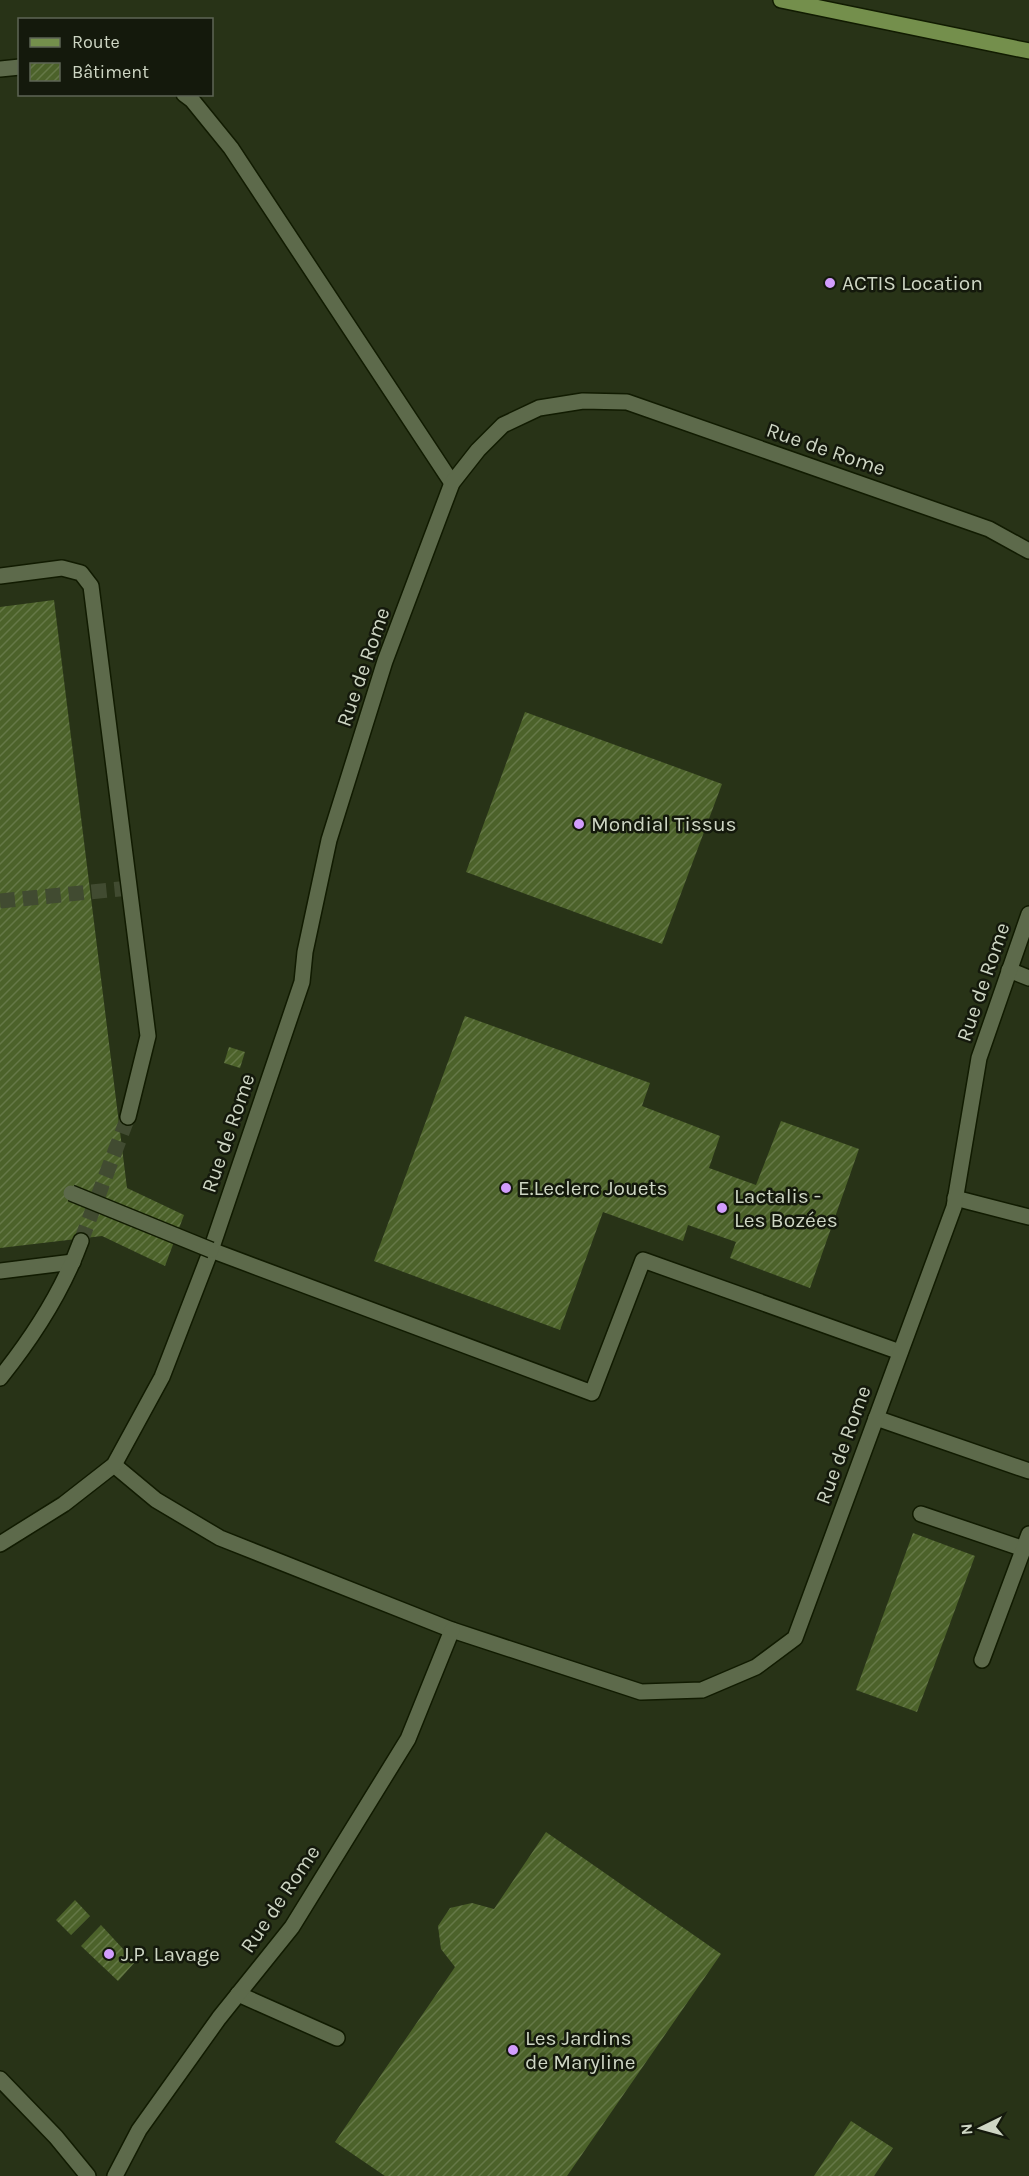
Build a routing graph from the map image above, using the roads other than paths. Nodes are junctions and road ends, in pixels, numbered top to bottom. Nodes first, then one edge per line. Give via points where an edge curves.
1 (781, 0) edge
2 (1029, 51) edge
3 (18, 67) edge
4 (0, 69) edge
5 (187, 96) edge
6 (452, 483) junction
7 (1029, 551) edge
8 (0, 576) edge
9 (1029, 914) edge
10 (1009, 970) junction
11 (1029, 978) edge
12 (128, 1117) tunnel mouth
13 (71, 1193) dead end
14 (955, 1198) junction
15 (1029, 1217) edge
16 (81, 1241) tunnel mouth
17 (211, 1250) junction
18 (73, 1262) junction
19 (0, 1271) edge
20 (900, 1352) junction
21 (0, 1378) edge
22 (876, 1418) junction
23 (114, 1465) junction
24 (1029, 1471) edge
25 (921, 1514) dead end
26 (1026, 1542) edge
27 (0, 1544) edge
28 (452, 1630) junction
29 (982, 1660) dead end
30 (238, 1994) junction
31 (337, 2038) dead end
32 (0, 2079) edge
33 (88, 2176) edge
34 (115, 2176) edge

1 - 2 main road
3 - 4 street
5 - 6 street via 231,148
6 - 7 street, Rue de Rome via 503,425 539,408 583,401 627,402 989,529
6 - 17 street, Rue de Rome via 386,661 350,773 329,840 302,981
8 - 12 street via 62,568 81,573 91,586 148,1036
9 - 10 street, Rue de Rome
10 - 11 street
10 - 14 street, Rue de Rome via 979,1058
13 - 17 street, bridge
14 - 15 street
14 - 20 street, Rue de Rome
16 - 18 street
17 - 20 street via 592,1393 643,1260
17 - 23 street, Rue de Rome via 162,1377
18 - 19 street
18 - 21 street via 52,1302
20 - 22 street, Rue de Rome
22 - 24 street
22 - 28 street, Rue de Rome via 795,1638 756,1667 702,1690 641,1692
23 - 27 street, Rue de Rome via 64,1504
23 - 28 street, Rue de Rome via 156,1500 220,1538
25 - 26 street
26 - 29 street
28 - 30 street, Rue de Rome via 408,1739 292,1927
30 - 31 street
30 - 34 street, Rue de Rome via 139,2130
32 - 33 street

